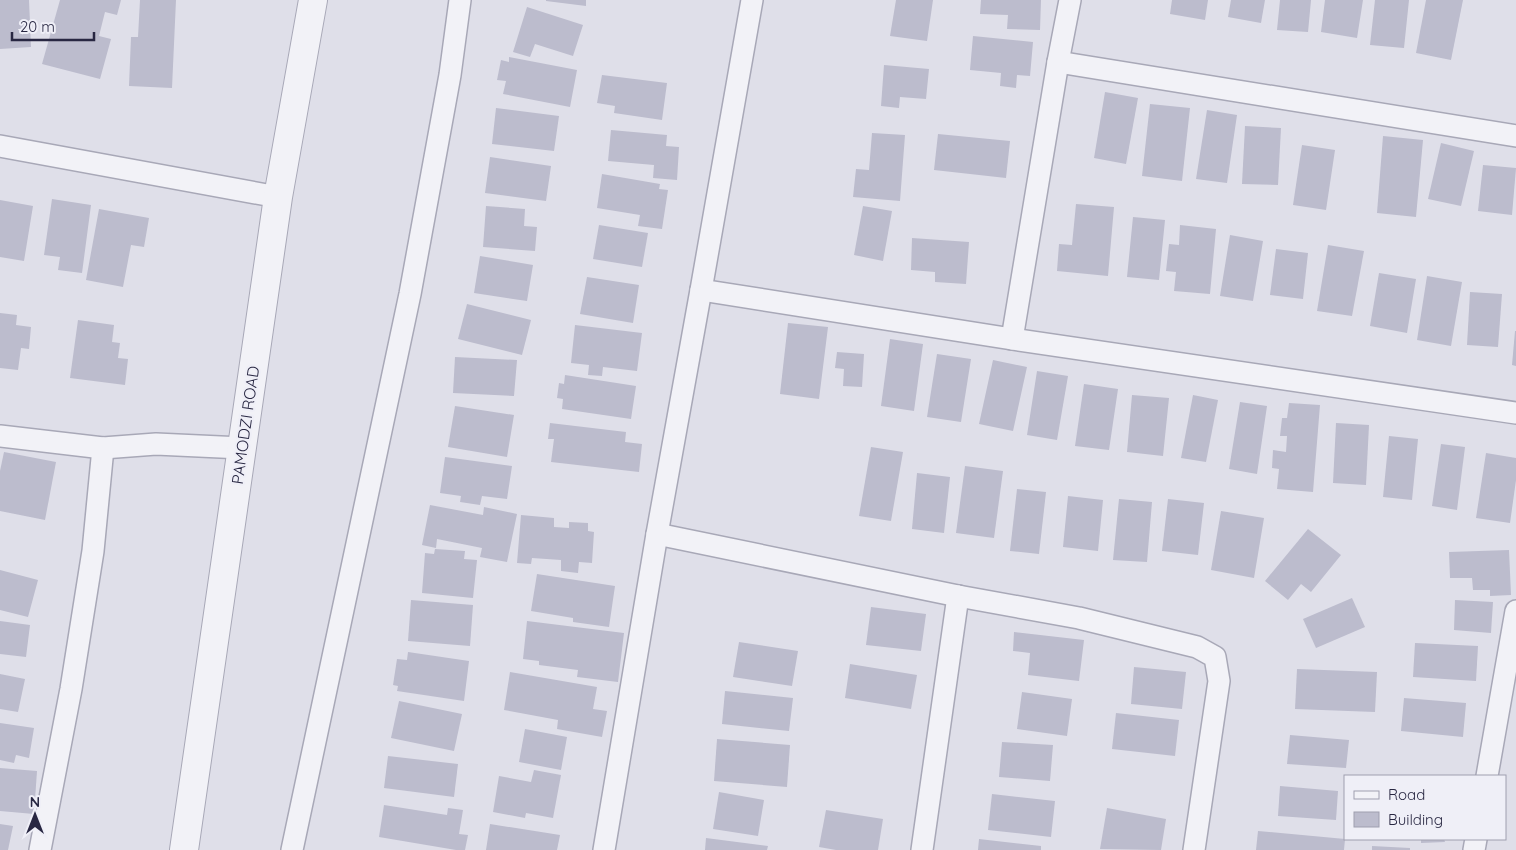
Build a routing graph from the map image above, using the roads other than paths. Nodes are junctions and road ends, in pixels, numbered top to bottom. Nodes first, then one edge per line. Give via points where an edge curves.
1 (313, 0) edge
2 (460, 0) edge
3 (752, 0) edge
4 (1070, 0) edge
5 (1058, 62) junction
6 (1516, 136) edge
7 (0, 146) edge
8 (278, 197) junction
9 (701, 290) junction
10 (1012, 339) junction
11 (1516, 413) edge
12 (0, 436) edge
13 (103, 448) junction
14 (242, 448) junction
15 (657, 534) junction
16 (958, 596) junction
17 (1516, 611) edge
18 (1487, 775) edge
19 (40, 850) edge
20 (184, 850) edge
21 (292, 850) edge
22 (604, 850) edge
23 (922, 850) edge
24 (1194, 850) edge

1 - 8 street, PAMODZI ROAD
2 - 21 street via 450,75 410,294
3 - 9 street
4 - 5 street
5 - 6 street
5 - 10 street
7 - 8 street
8 - 14 street, PAMODZI ROAD
9 - 10 street
9 - 15 street
10 - 11 street
12 - 13 street
13 - 14 street via 156,444
13 - 19 street via 93,552
14 - 20 street, PAMODZI ROAD
15 - 16 street
15 - 22 street
16 - 23 street
16 - 24 street via 1079,618 1197,647 1215,657 1218,681
17 - 18 street

